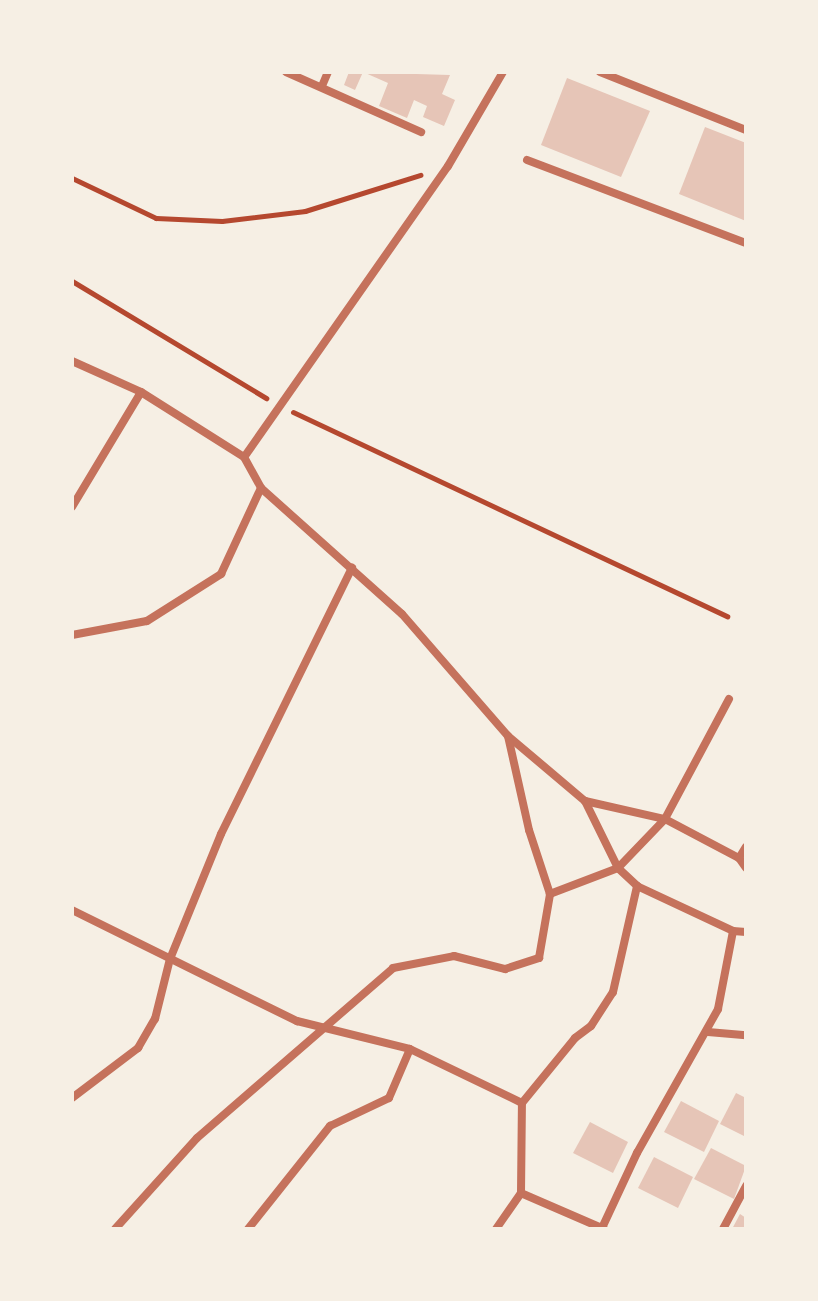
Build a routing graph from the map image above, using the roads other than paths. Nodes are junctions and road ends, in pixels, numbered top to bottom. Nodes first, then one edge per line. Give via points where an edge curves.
1 (286, 72) edge
2 (328, 72) edge
3 (503, 72) edge
4 (600, 72) edge
5 (322, 86) junction
6 (746, 130) edge
7 (421, 132) dead end
8 (527, 160) dead end
9 (746, 243) edge
10 (72, 361) edge
11 (141, 392) junction
12 (244, 457) junction
13 (261, 488) junction
14 (72, 507) edge
15 (352, 568) junction
16 (72, 635) edge
17 (729, 699) dead end
18 (508, 736) junction
19 (585, 801) junction
20 (665, 819) junction
21 (746, 847) edge
22 (739, 858) junction
23 (618, 868) junction
24 (746, 868) edge
25 (637, 886) junction
26 (550, 894) junction
27 (72, 910) edge
28 (733, 931) junction
29 (746, 932) edge
30 (170, 959) junction
31 (327, 1028) junction
32 (708, 1032) junction
33 (746, 1035) edge
34 (410, 1049) junction
35 (72, 1098) edge
36 (522, 1103) junction
37 (746, 1186) edge
38 (521, 1193) junction
39 (115, 1229) edge
40 (248, 1229) edge
41 (496, 1229) edge
42 (603, 1229) edge
43 (723, 1229) edge

1 - 5 street
2 - 5 street
3 - 12 street via 448,166
4 - 6 street
5 - 7 street
8 - 9 street
10 - 11 street
11 - 12 street
11 - 14 street
12 - 13 street
13 - 15 street
13 - 16 street via 221,574 147,621
15 - 18 street via 422,636
15 - 30 street via 221,834
17 - 20 street
18 - 19 street
18 - 26 street
19 - 20 street
19 - 23 street
20 - 22 street
20 - 23 street
21 - 22 street
22 - 24 street
23 - 25 street
23 - 26 street
25 - 28 street
25 - 36 street via 613,992 591,1026
26 - 31 street via 539,958 505,969 454,956 393,968 355,997
27 - 30 street
28 - 29 street
28 - 32 street via 729,968
30 - 31 street via 297,1021
30 - 35 street via 155,1019 138,1048
31 - 34 street
31 - 39 street via 197,1138
32 - 33 street
32 - 42 street via 637,1153
34 - 36 street
34 - 40 street via 389,1098 330,1126
36 - 38 street
37 - 43 street
38 - 41 street
38 - 42 street

